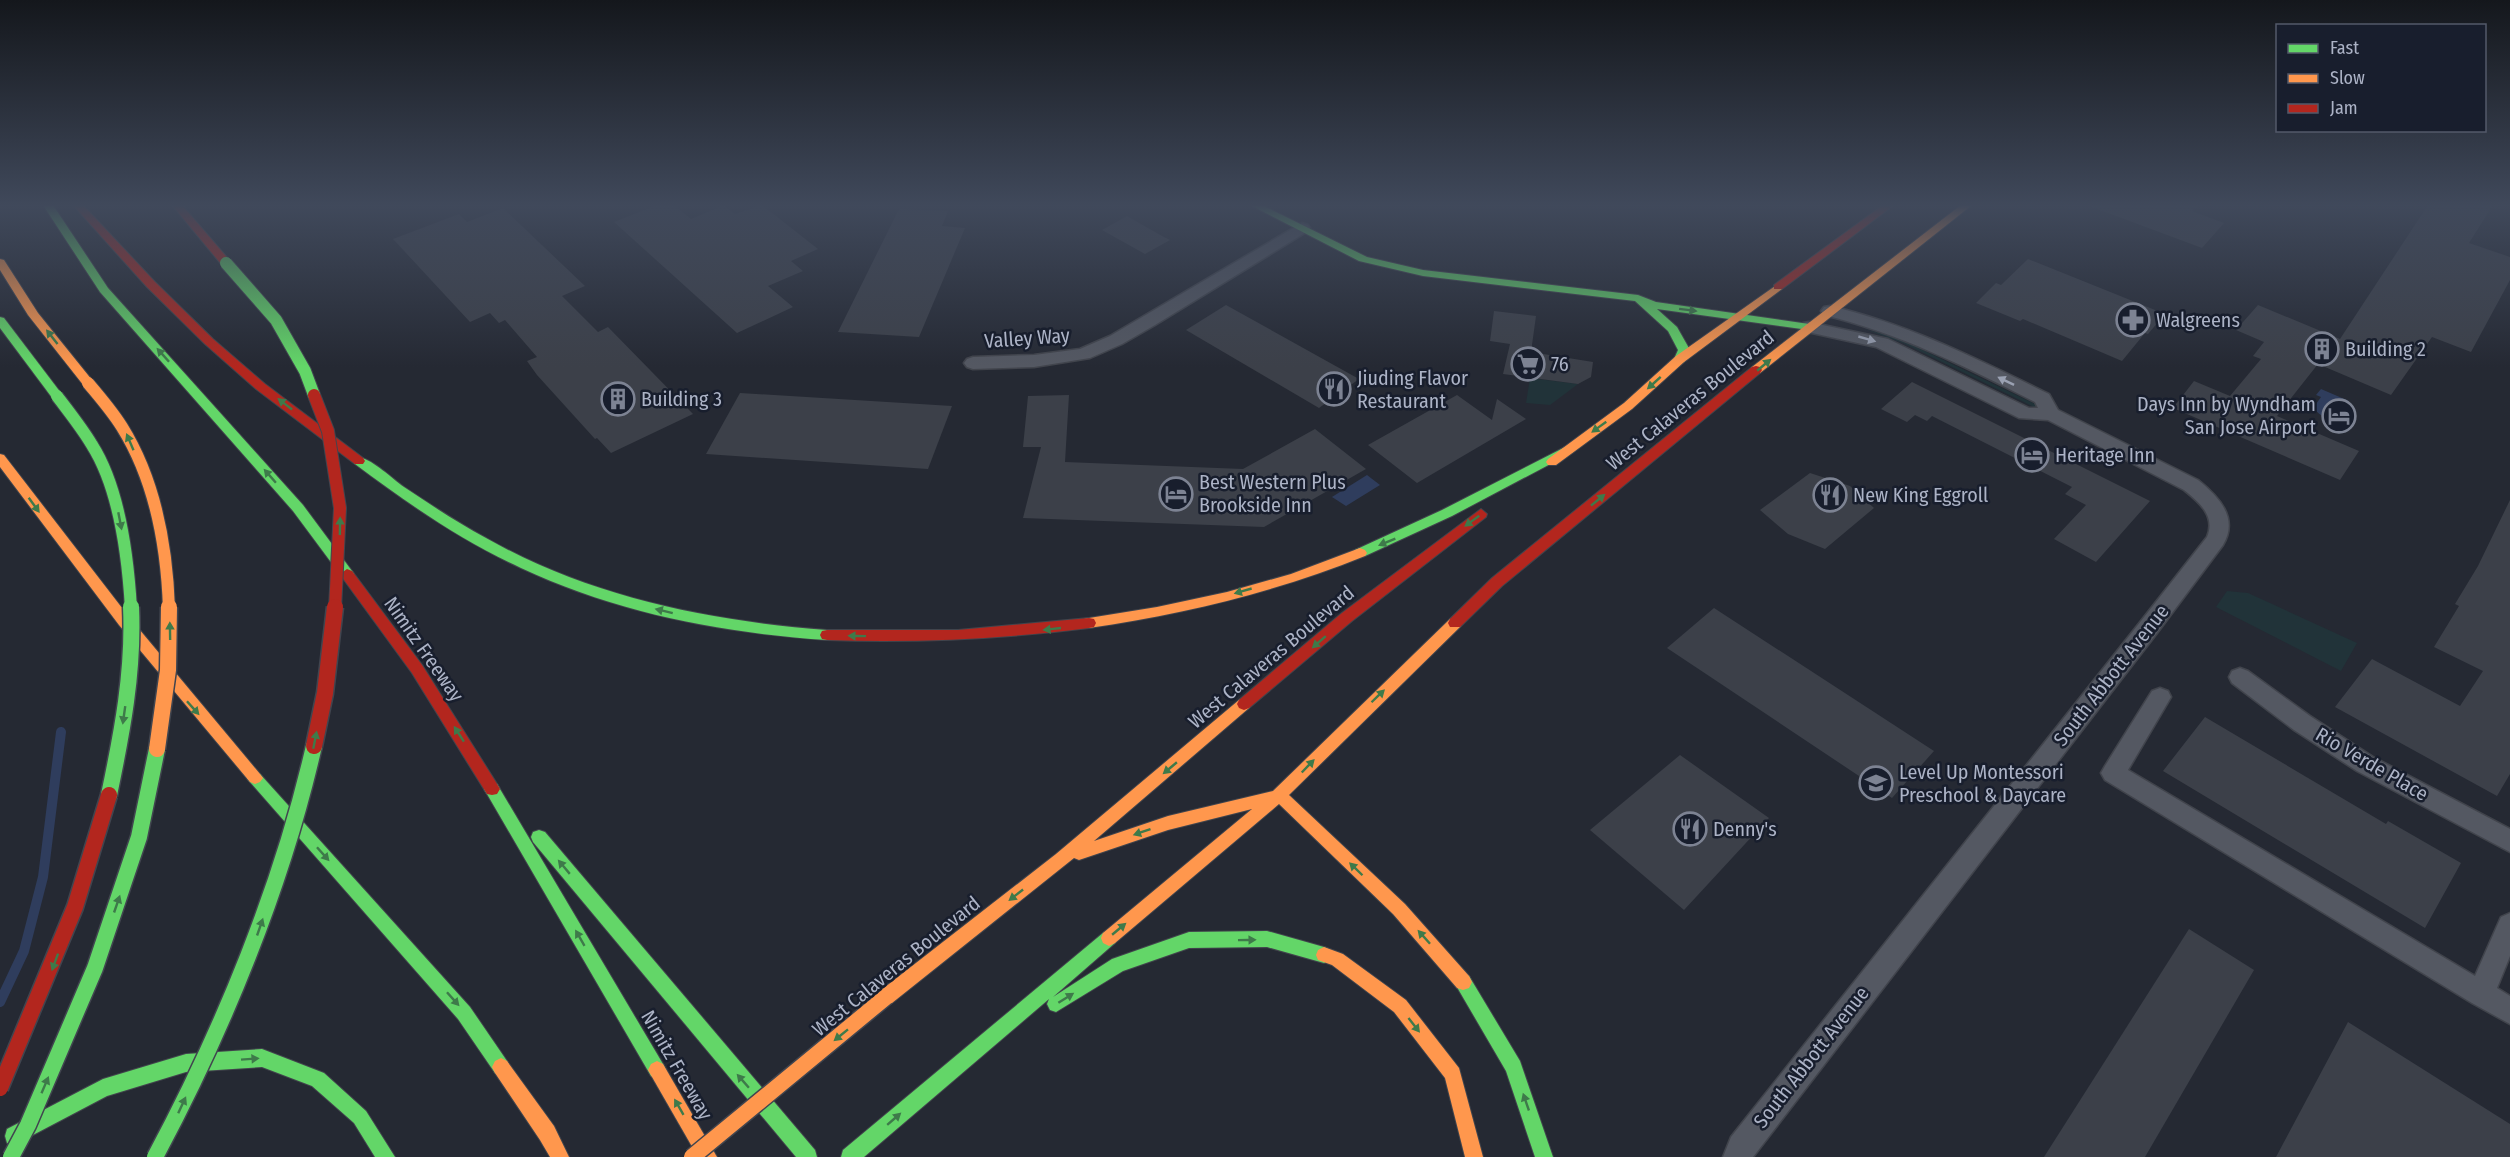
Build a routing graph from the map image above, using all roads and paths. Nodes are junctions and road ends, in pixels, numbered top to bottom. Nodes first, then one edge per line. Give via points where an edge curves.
1 (84, 259) edge
2 (128, 259) edge
3 (223, 259) edge
4 (1251, 259) edge
5 (1363, 259) edge
6 (1816, 259) edge
7 (1897, 259) edge
8 (0, 262) edge
9 (1638, 298) junction
10 (1707, 298) dead end
11 (1737, 302) dead end
12 (1756, 303) junction
13 (1777, 306) dead end
14 (1830, 311) junction
15 (1739, 316) junction
16 (1809, 318) junction
17 (0, 320) edge
18 (1680, 359) junction
19 (973, 363) dead end
20 (2051, 414) junction
21 (1569, 449) junction
22 (0, 458) edge
23 (2240, 677) dead end
24 (2160, 697) dead end
25 (475, 759) junction
26 (1279, 795) junction
27 (2510, 841) edge
28 (1062, 859) junction
29 (2510, 925) edge
30 (2481, 994) junction
31 (2510, 1011) edge
32 (945, 1074) junction
33 (0, 1088) edge
34 (0, 1145) edge
35 (11, 1157) edge
36 (155, 1157) edge
37 (386, 1157) edge
38 (560, 1157) edge
39 (692, 1157) edge
40 (708, 1157) edge
41 (808, 1157) edge
42 (850, 1157) edge
43 (1474, 1157) edge
44 (1544, 1157) edge
45 (1738, 1157) edge

25 -> 1 main road, Nimitz Freeway via 417,669 298,508 104,290
21 -> 2 main road via 1408,533 1319,569 1188,606 1053,629 931,637 818,636 704,620 609,597 526,565 382,479 230,361
36 -> 3 main road, bridge via 257,937 303,800 325,693 338,585 340,508 328,431 305,371 276,320
4 - 19 street, Valley Way via 1116,340 1084,354
5 - 9 main road, South Abbott Avenue via 1423,273
6 - 12 main road, West Calaveras Boulevard
7 - 14 main road, West Calaveras Boulevard
35 -> 8 main road, bridge via 95,968 139,837 161,728 171,635 165,557 149,486 126,433 34,315
9 - 10 main road, South Abbott Avenue via 1652,292
9 -> 15 main road, South Abbott Avenue via 1653,305
9 - 18 main road via 1673,328 1684,350
11 - 12 main road
12 - 13 main road
12 - 15 main road, West Calaveras Boulevard
14 - 16 main road, West Calaveras Boulevard
20 -> 14 street, South Abbott Avenue via 2042,398 1918,338 1868,318
15 - 16 main road, South Abbott Avenue
15 - 18 main road, West Calaveras Boulevard
16 -> 20 street, South Abbott Avenue via 1882,343 2026,414
26 -> 16 main road, West Calaveras Boulevard via 1497,582
17 -> 33 main road, bridge via 93,446 115,499 129,569 134,646 121,739 97,846 50,975
18 -> 21 main road, West Calaveras Boulevard via 1628,406
20 - 45 street, South Abbott Avenue via 2191,485 2218,514 2220,530 2216,540 1741,1147
21 -> 28 main road, West Calaveras Boulevard via 1347,618
22 -> 38 main road via 186,700 465,1013
23 - 27 street, Rio Verde Place via 2365,764
24 - 30 street via 2113,773
40 -> 25 main road, Nimitz Freeway
41 -> 25 main road
26 -> 28 main road via 1168,823
32 -> 26 main road, West Calaveras Boulevard
44 -> 26 main road via 1514,1067 1458,974 1399,909
28 -> 39 main road, West Calaveras Boulevard, bridge
29 - 30 street
30 - 31 street
42 -> 32 main road, West Calaveras Boulevard
32 -> 43 main road via 1118,964 1189,940 1267,939 1337,959 1400,1006 1453,1074
34 -> 37 main road via 102,1088 186,1063 262,1058 318,1079 360,1118

